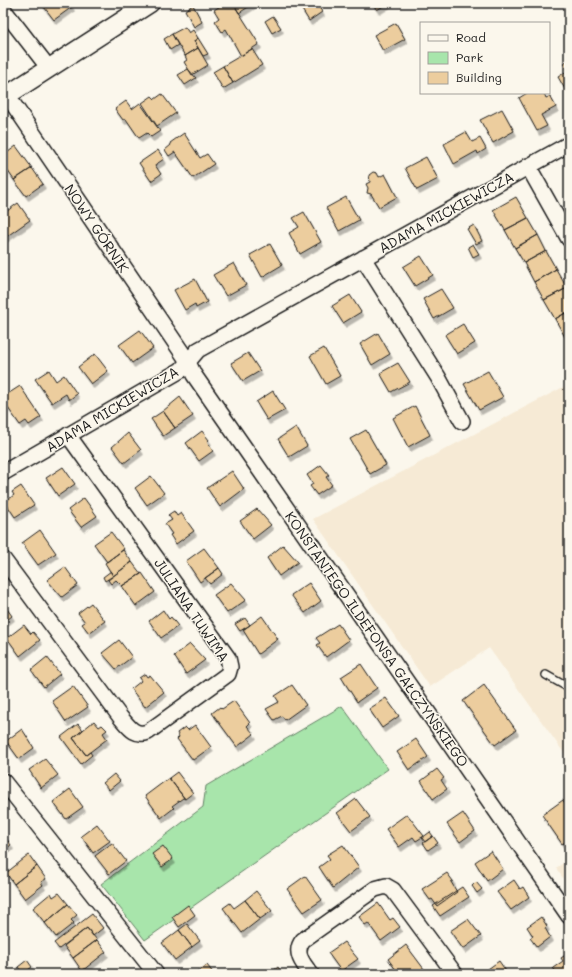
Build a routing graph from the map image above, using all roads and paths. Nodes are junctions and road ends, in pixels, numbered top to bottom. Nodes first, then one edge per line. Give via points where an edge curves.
1 (150, 3) edge
2 (3, 9) edge
3 (48, 67) junction
4 (5, 96) edge
5 (569, 144) edge
6 (528, 166) junction
7 (569, 239) edge
8 (363, 258) junction
9 (187, 360) junction
10 (462, 421) dead end
11 (68, 435) junction
12 (3, 473) edge
13 (3, 559) edge
14 (546, 675) dead end
15 (569, 688) edge
16 (3, 781) edge
17 (569, 916) edge
18 (156, 974) edge
19 (311, 974) edge
20 (456, 974) edge

1 - 3 street, NOWY GÓRNIK
2 - 3 street
3 - 4 street, NOWY GÓRNIK
4 - 9 street, NOWY GÓRNIK
5 - 6 street, ADAMA MICKIEWICZA
6 - 7 street, ADAMA MICKIEWICZA
6 - 8 street, ADAMA MICKIEWICZA
8 - 9 street, ADAMA MICKIEWICZA via 198,350
8 - 10 street, ADAMA MICKIEWICZA via 438,377
9 - 11 street, ADAMA MICKIEWICZA via 177,372
9 - 17 street, KONSTANTEGO ILDEFONSA GAŁCZYŃSKIEGO via 194,375
11 - 12 street, ADAMA MICKIEWICZA
11 - 13 street, JULIANA TUWIMA via 228,658 228,674 148,732 134,732
14 - 15 lane
16 - 18 street
19 - 20 street via 300,957 298,948 303,940 383,886 390,887 397,895

